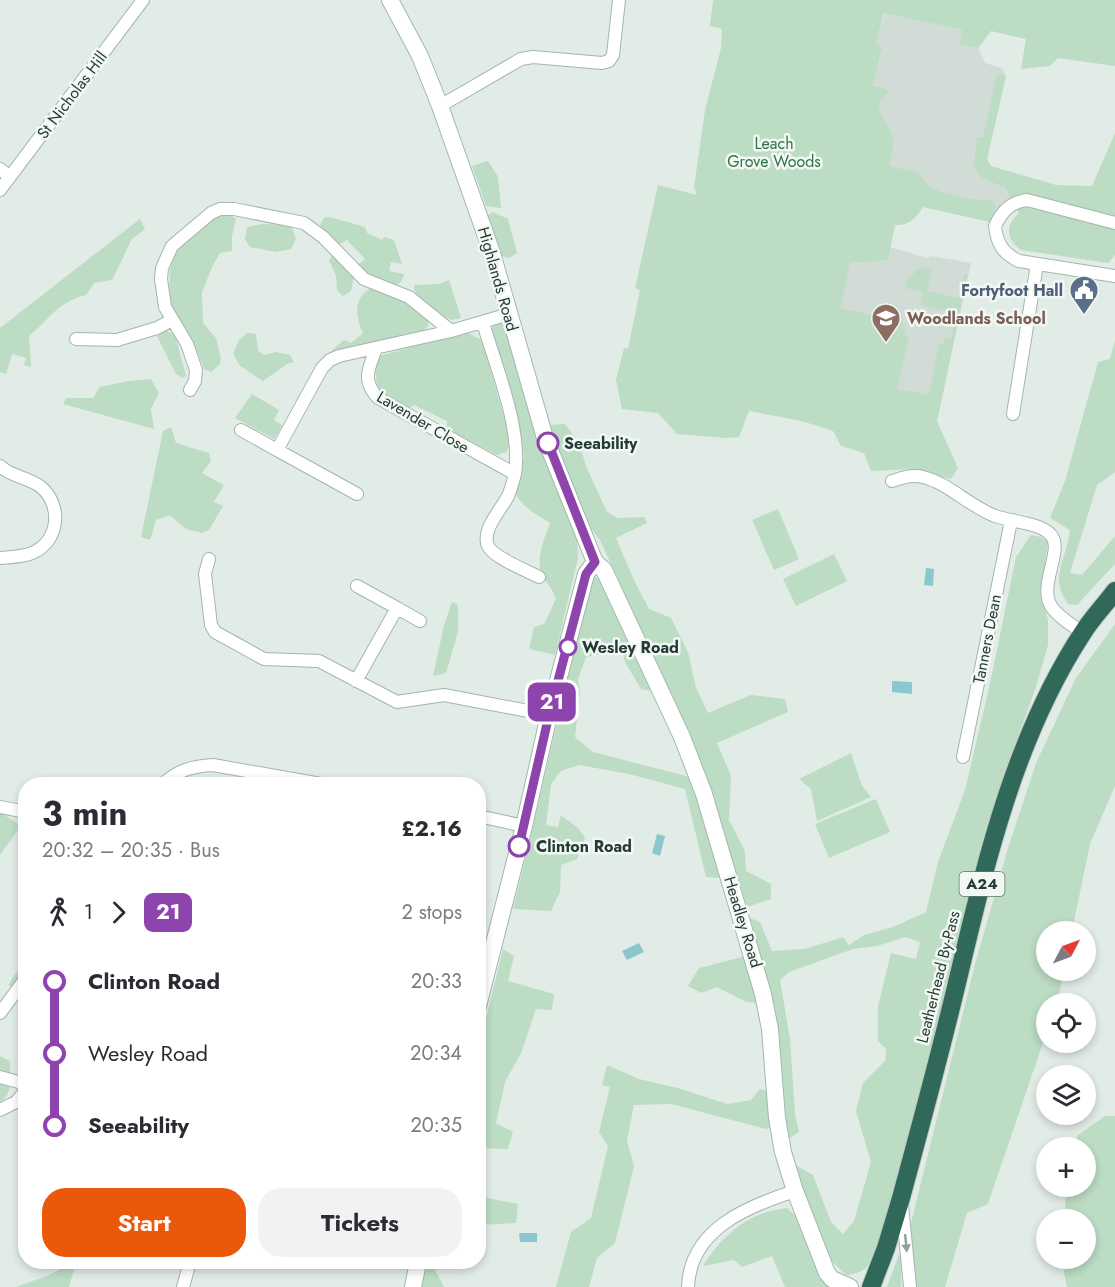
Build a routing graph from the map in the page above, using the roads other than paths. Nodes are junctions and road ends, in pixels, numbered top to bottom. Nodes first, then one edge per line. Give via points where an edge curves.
1 (142, 0) edge
2 (390, 0) edge
3 (619, 0) edge
4 (441, 106) junction
5 (5, 173) edge
6 (0, 190) edge
7 (1115, 223) edge
8 (1037, 264) junction
9 (1115, 276) edge
10 (509, 314) junction
11 (172, 320) junction
12 (483, 322) junction
13 (451, 331) junction
14 (76, 339) dead end
15 (376, 348) junction
16 (190, 390) dead end
17 (1013, 414) dead end
18 (241, 430) dead end
19 (277, 450) junction
20 (0, 466) edge
21 (515, 474) junction
22 (892, 481) dead end
23 (357, 494) dead end
24 (1011, 521) junction
25 (0, 558) edge
26 (209, 559) dead end
27 (595, 562) junction
28 (539, 577) dead end
29 (357, 586) dead end
30 (1115, 591) edge
31 (398, 608) junction
32 (420, 621) dead end
33 (1083, 633) junction
34 (356, 681) junction
35 (549, 715) junction
36 (963, 757) dead end
37 (174, 777) edge
38 (281, 777) edge
39 (0, 807) edge
40 (18, 810) edge
41 (486, 818) edge
42 (524, 826) junction
43 (486, 975) edge
44 (18, 989) edge
45 (0, 1013) edge
46 (0, 1077) edge
47 (18, 1082) edge
48 (18, 1100) edge
49 (0, 1110) edge
50 (795, 1191) junction
51 (902, 1198) junction
52 (188, 1269) edge
53 (417, 1269) edge
54 (183, 1287) edge
55 (413, 1287) edge
56 (688, 1287) edge
57 (850, 1287) edge
58 (871, 1287) edge
59 (910, 1287) edge

1 - 5 street, St Nicholas Hill
2 - 4 main road, Highlands Road
3 - 4 street via 609,61 521,59
4 - 10 main road, Highlands Road
5 - 6 street, St Nicholas Hill
7 - 8 street via 1039,202 1017,201 999,216 996,237 1008,256
8 - 9 street
8 - 17 street
10 - 12 street
10 - 27 main road, Highlands Road via 545,438
11 - 13 street via 165,307 161,279 165,258 172,246 211,213 234,209 303,223 323,237 364,279 409,297
11 - 14 street via 117,340
11 - 16 street via 193,357 196,370
12 - 13 street
12 - 21 street via 516,441
13 - 15 street
15 - 19 street via 339,356 322,368
15 - 21 street, Lavender Close via 367,381 378,398
18 - 19 street
19 - 23 street
20 - 25 street via 43,488 54,505 56,523 48,541 32,554
21 - 28 street via 509,495 489,528 489,547
22 - 24 street via 921,476 982,511
24 - 33 street via 1038,526 1051,535 1054,541 1048,598 1058,614
24 - 36 street, Tanners Dean
26 - 34 street via 205,574 209,615 215,632 264,659 319,661
27 - 35 main road via 586,574
27 - 50 main road, Headley Road via 604,570 682,737 704,794 763,994 770,1029 777,1118
29 - 31 street
30 - 33 highway, Leatherhead By-Pass / A24
31 - 32 street
31 - 34 street
33 - 51 highway, Leatherhead By-Pass / A24 via 1035,721 993,838
34 - 35 street via 397,702 444,695
35 - 42 main road
37 - 38 street via 197,766 213,765
39 - 40 street
41 - 42 street
42 - 43 main road
44 - 45 street
46 - 47 street
48 - 49 street
50 - 56 street via 744,1210 722,1225 693,1261
50 - 57 main road, Headley Road via 827,1273
51 - 58 highway, Leatherhead By-Pass / A24
51 -> 59 street
52 - 54 street
53 - 55 main road

